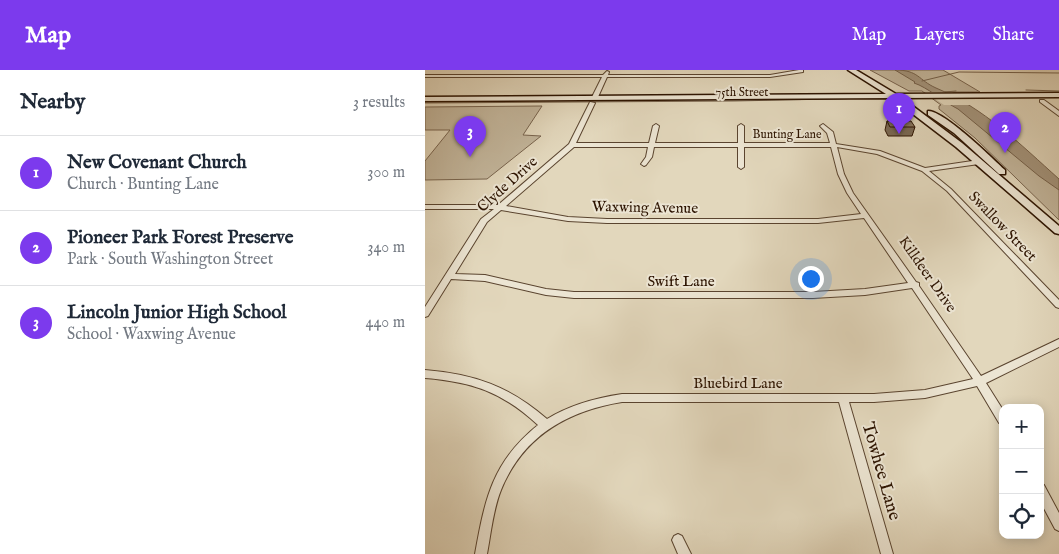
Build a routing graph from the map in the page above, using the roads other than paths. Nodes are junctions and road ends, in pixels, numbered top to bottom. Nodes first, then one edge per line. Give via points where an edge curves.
1 (458, 70) edge
2 (608, 70) edge
3 (851, 70) edge
4 (864, 70) edge
5 (801, 71) edge
6 (425, 76) edge
7 (452, 76) junction
8 (605, 76) junction
9 (871, 82) junction
10 (1059, 95) edge
11 (870, 96) junction
12 (895, 96) junction
13 (425, 99) edge
14 (905, 99) junction
15 (594, 100) junction
16 (1041, 101) junction
17 (1059, 101) edge
18 (915, 102) junction
19 (937, 102) junction
20 (425, 104) edge
21 (934, 114) junction
22 (1059, 114) edge
23 (656, 126) dead end
24 (741, 126) dead end
25 (823, 126) dead end
26 (572, 145) junction
27 (652, 145) junction
28 (741, 145) junction
29 (833, 145) junction
30 (979, 162) junction
31 (644, 164) dead end
32 (741, 167) dead end
33 (924, 170) junction
34 (425, 207) edge
35 (499, 207) junction
36 (866, 216) junction
37 (1059, 226) edge
38 (1059, 231) edge
39 (449, 276) junction
40 (916, 284) junction
41 (1059, 305) edge
42 (425, 314) edge
43 (1059, 343) edge
44 (425, 374) edge
45 (981, 381) junction
46 (843, 398) junction
47 (999, 413) edge
48 (545, 424) junction
49 (1043, 494) edge
50 (1059, 525) edge
51 (678, 540) dead end
52 (481, 554) edge
53 (685, 554) edge
54 (887, 554) edge

1 - 7 street
2 - 8 street, Clyde Drive
3 - 9 main road
4 - 14 main road
5 - 8 street via 770,76
6 - 7 street
7 - 8 street
8 - 15 street, Clyde Drive
9 - 11 main road via 876,92
9 - 12 main road
10 - 14 main road, 75th Street
11 - 12 main road, 75th Street
11 - 15 main road, 75th Street
12 - 14 main road
13 - 15 main road, 75th Street
14 - 15 main road, 75th Street
14 - 18 main road, 75th Street
14 - 30 main road
15 - 20 main road, 75th Street
15 - 26 street, Clyde Drive
16 - 17 main road, 75th Street
16 - 19 main road, 75th Street
16 - 22 street
18 - 19 main road, 75th Street
18 - 21 main road
19 - 21 main road
21 - 37 main road via 969,140
23 - 27 street
24 - 28 street, Bunting Lane
25 - 29 street, Bunting Lane via 830,132
26 - 27 street, Bunting Lane
26 - 35 street, Clyde Drive
27 - 28 street, Bunting Lane
27 - 31 street
28 - 29 street, Bunting Lane
28 - 32 street, Bunting Lane
29 - 33 street, Bunting Lane via 878,152
29 - 36 street, Killdeer Drive via 842,178
30 - 33 street, Bunting Lane
30 - 38 main road
33 - 41 street, Swallow Street via 949,190
34 - 35 street, Waxwing Avenue
35 - 36 street, Waxwing Avenue via 607,222 818,221
35 - 39 street, Clyde Drive via 484,221
36 - 40 street, Killdeer Drive
39 - 40 street, Swift Lane via 485,278 574,295 813,295 865,292
39 - 42 street, Clyde Drive
40 - 45 street, Killdeer Drive
43 - 45 street, Bluebird Lane
44 - 48 street via 484,383 513,398
45 - 46 street, Bluebird Lane via 925,394
45 - 47 street, Killdeer Drive
46 - 48 street, Bluebird Lane via 610,399 582,405
46 - 54 street, Towhee Lane
48 - 52 street, Bluebird Lane via 516,453 502,476 491,504
49 - 50 street
51 - 53 street

